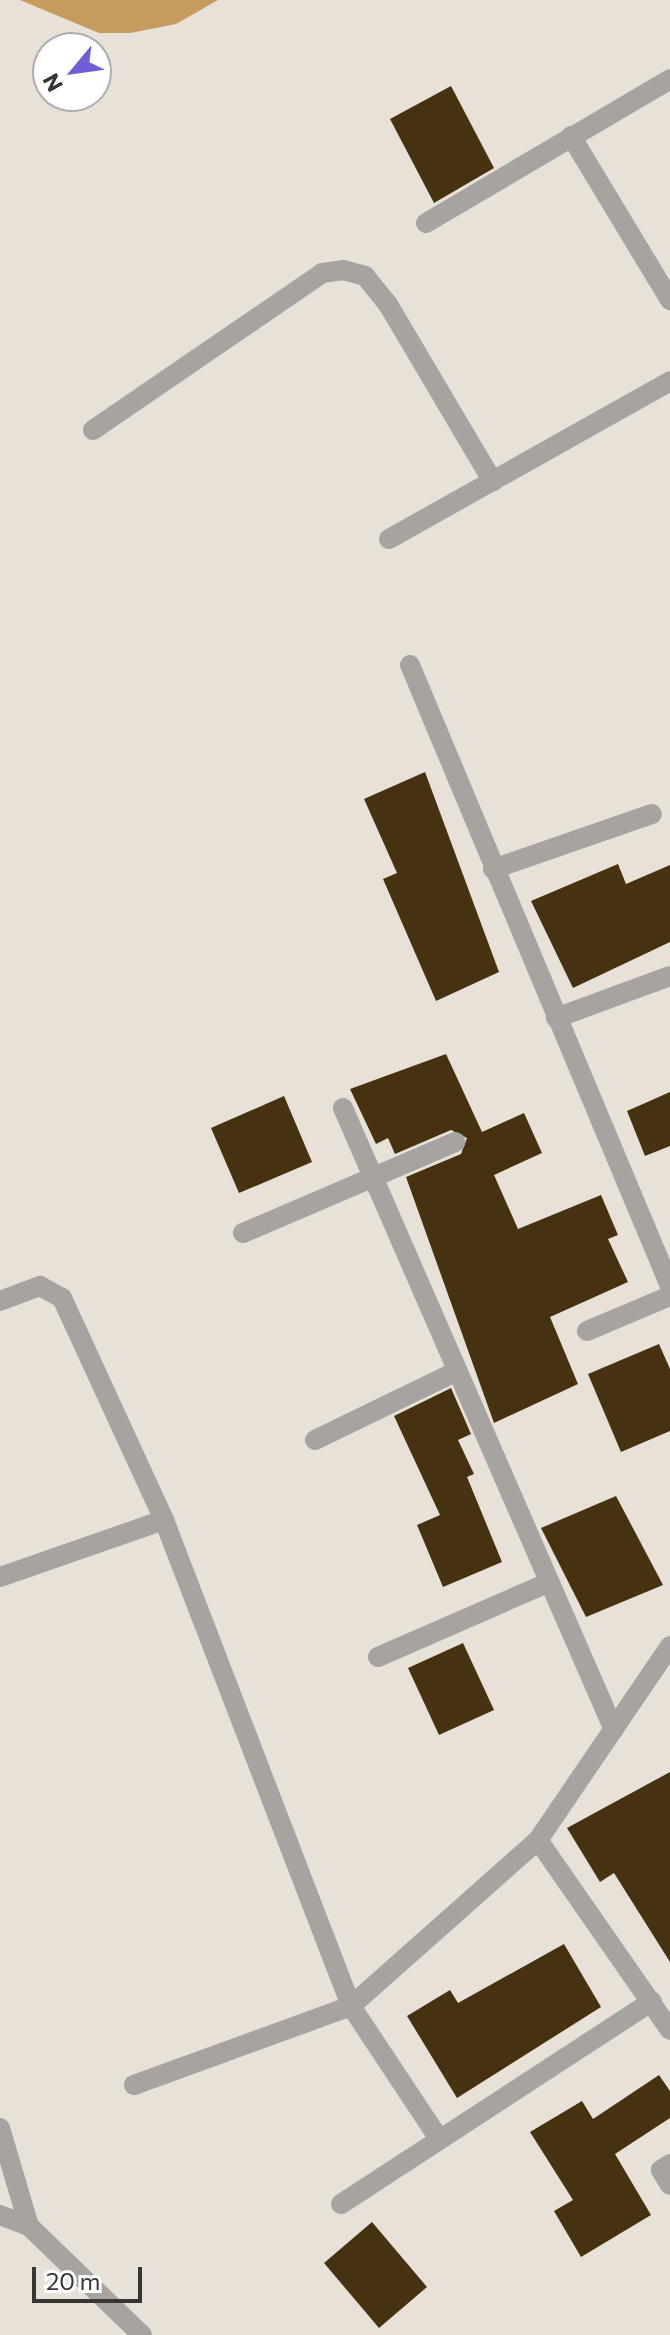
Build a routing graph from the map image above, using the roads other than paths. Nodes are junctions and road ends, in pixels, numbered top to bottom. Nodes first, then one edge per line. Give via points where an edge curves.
1 (670, 79) edge
2 (571, 136) junction
3 (426, 223) dead end
4 (670, 300) edge
5 (670, 381) edge
6 (93, 430) dead end
7 (493, 482) junction
8 (389, 539) dead end
9 (410, 665) dead end
10 (652, 814) dead end
11 (493, 869) junction
12 (670, 976) edge
13 (556, 1018) junction
14 (343, 1108) dead end
15 (455, 1142) dead end
16 (373, 1177) junction
17 (243, 1233) dead end
18 (670, 1286) edge
19 (670, 1296) edge
20 (0, 1301) edge
21 (587, 1331) dead end
22 (457, 1371) junction
23 (315, 1440) dead end
24 (164, 1520) junction
25 (0, 1577) edge
26 (547, 1583) junction
27 (670, 1646) edge
28 (378, 1657) dead end
29 (614, 1730) junction
30 (538, 1840) junction
31 (652, 2001) junction
32 (351, 2006) junction
33 (670, 2030) edge
34 (134, 2085) dead end
35 (0, 2128) edge
36 (437, 2136) junction
37 (670, 2164) edge
38 (670, 2185) edge
39 (341, 2204) dead end
40 (0, 2215) edge
41 (29, 2226) junction
42 (142, 2335) edge

1 - 2 street
2 - 3 street
2 - 4 street
5 - 7 street
6 - 7 street via 322,273 343,270 365,276 389,306
7 - 8 street
9 - 11 street
10 - 11 street
11 - 13 street
12 - 13 street
13 - 18 street
14 - 16 street
15 - 16 street
16 - 17 street
16 - 22 street
19 - 21 street
20 - 24 street via 40,1286 62,1298
22 - 23 street
22 - 26 street
24 - 25 street
24 - 32 street
26 - 28 street
26 - 29 street
27 - 29 street
29 - 30 street
30 - 31 street
30 - 32 street
31 - 33 street
31 - 36 street
32 - 34 street
32 - 36 street
35 - 41 street
36 - 39 street
37 - 38 street via 661,2170
40 - 41 street
41 - 42 street

